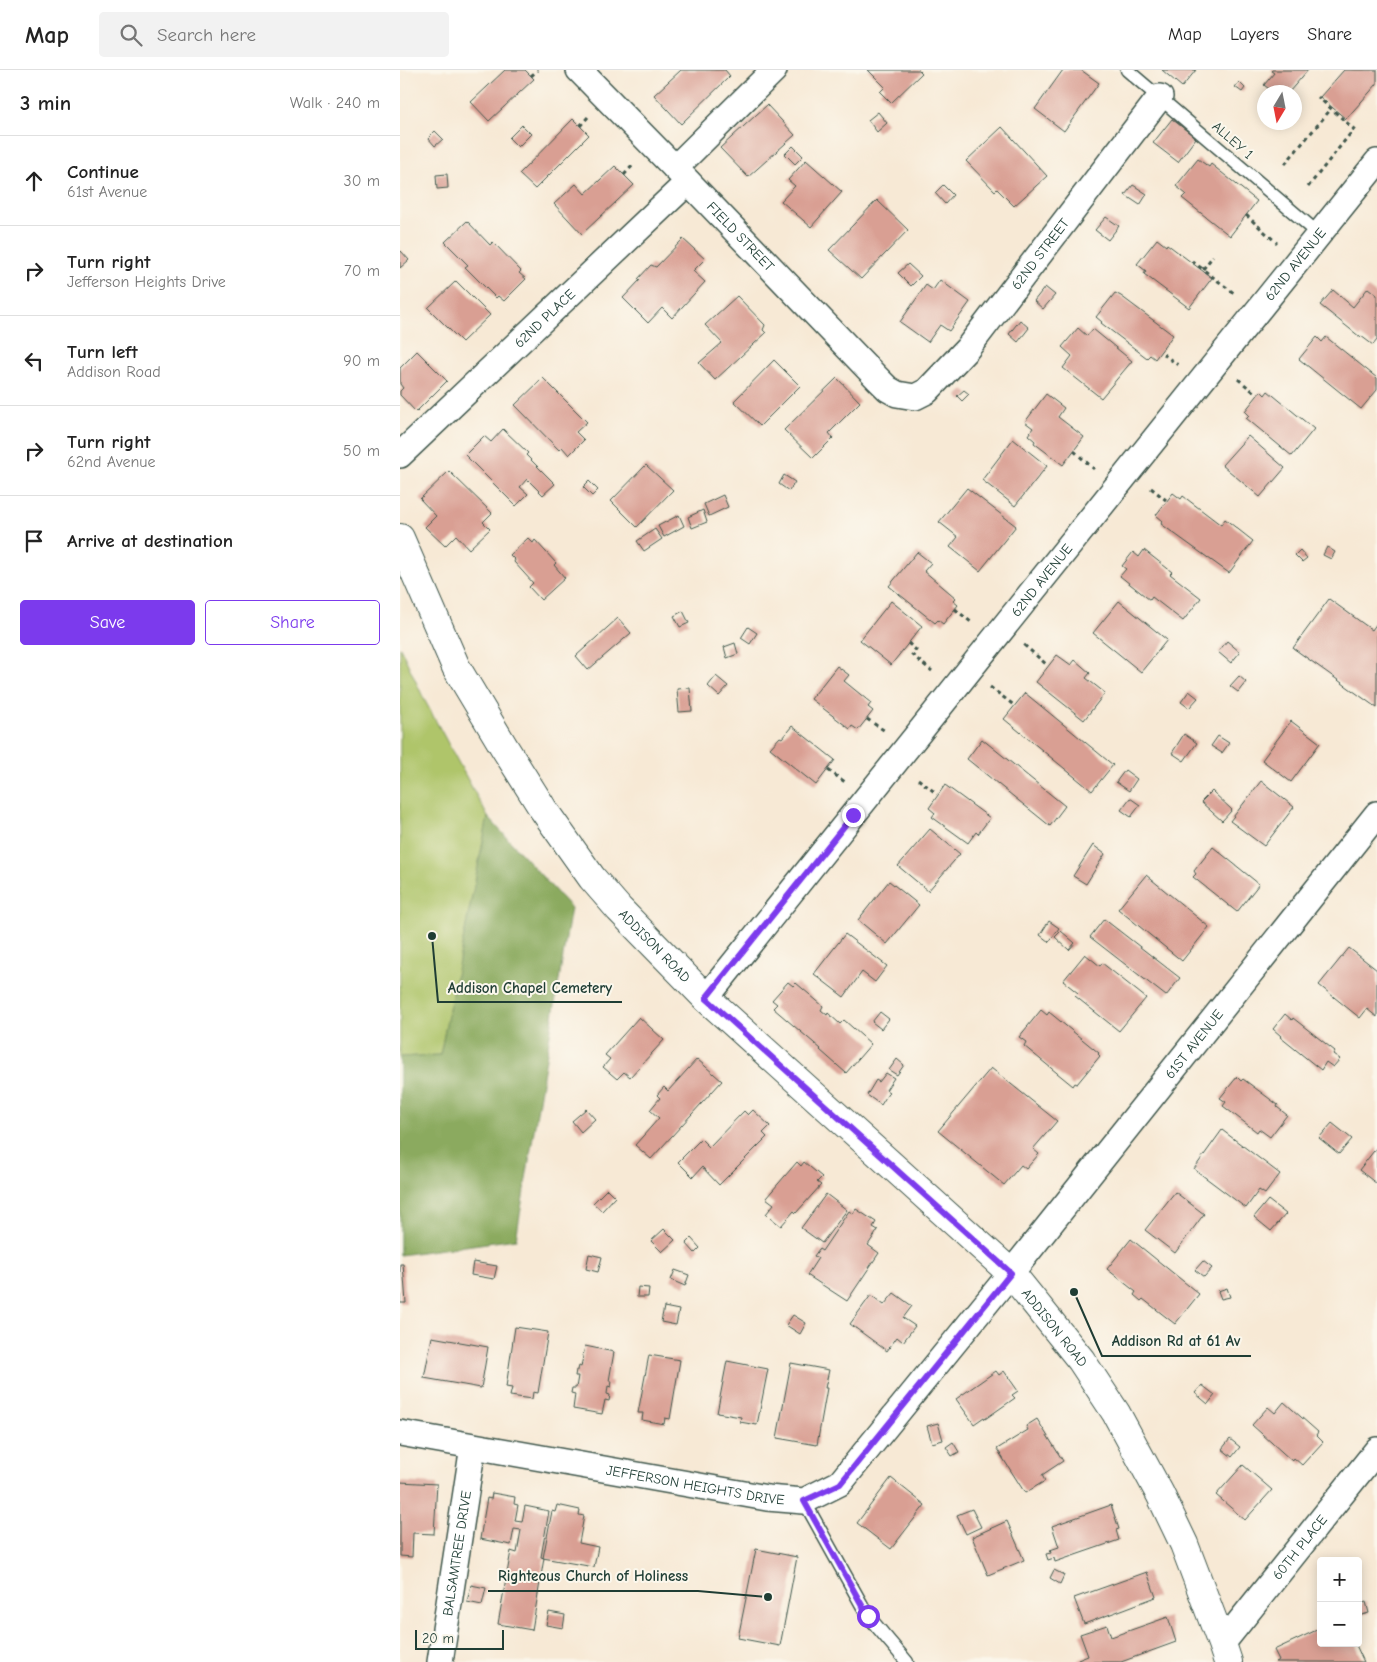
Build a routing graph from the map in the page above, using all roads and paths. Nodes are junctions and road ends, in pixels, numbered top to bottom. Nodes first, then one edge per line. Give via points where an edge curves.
1 (579, 70) edge
2 (774, 70) edge
3 (1127, 70) edge
4 (535, 71) edge
5 (531, 76) dead end
6 (1318, 97) dead end
7 (1160, 98) junction
8 (1332, 109) junction
9 (638, 160) dead end
10 (1377, 162) edge
11 (1285, 164) dead end
12 (624, 175) dead end
13 (682, 175) junction
14 (1308, 187) dead end
15 (1246, 215) dead end
16 (1319, 234) junction
17 (1281, 246) dead end
18 (1213, 256) dead end
19 (1192, 261) dead end
20 (1203, 269) junction
21 (1240, 298) dead end
22 (1164, 354) dead end
23 (1184, 370) dead end
24 (1232, 374) dead end
25 (1255, 393) dead end
26 (908, 396) joint
27 (1074, 451) dead end
28 (400, 456) edge
29 (1100, 474) dead end
30 (1145, 483) dead end
31 (1166, 500) dead end
32 (400, 538) edge
33 (955, 609) dead end
34 (978, 628) dead end
35 (1018, 641) dead end
36 (908, 643) dead end
37 (1046, 664) dead end
38 (933, 672) dead end
39 (985, 683) dead end
40 (1015, 706) dead end
41 (867, 719) dead end
42 (887, 732) dead end
43 (828, 770) dead end
44 (912, 774) dead end
45 (852, 787) dead end
46 (937, 794) dead end
47 (1377, 814) edge
48 (706, 998) junction
49 (1011, 1273) junction
50 (400, 1433) edge
51 (473, 1446) junction
52 (1377, 1450) edge
53 (804, 1501) junction
54 (1225, 1653) edge
55 (440, 1662) edge
56 (907, 1662) edge

1 - 13 street, FIELD STREET
2 - 13 street, 62ND PLACE
3 - 7 lane, ALLEY 1
4 - 5 path
6 - 8 path
7 - 16 lane, ALLEY 1
7 - 26 street, 62ND STREET via 967,349 927,391 915,397
8 - 11 path
8 - 14 path via 1354,129
9 - 12 path
10 - 16 street, 62ND AVENUE
13 - 26 street, FIELD STREET via 888,389
13 - 28 street, 62ND PLACE
15 - 17 path
16 - 48 street, 62ND AVENUE
18 - 20 path
19 - 20 path
20 - 21 path
22 - 23 path
24 - 25 path
27 - 29 path
30 - 31 path
32 - 48 street, ADDISON ROAD via 456,667 543,809 602,890
33 - 34 path
35 - 37 path
36 - 38 path via 916,650 912,655
39 - 40 path
41 - 42 path
43 - 45 path
44 - 46 path
47 - 49 street, 61ST AVENUE
48 - 49 street, ADDISON ROAD
49 - 53 street, JEFFERSON HEIGHTS DRIVE via 840,1484
49 - 54 street, ADDISON ROAD via 1081,1360 1140,1454 1184,1544
50 - 51 street, JEFFERSON HEIGHTS DRIVE
51 - 53 street, JEFFERSON HEIGHTS DRIVE via 767,1498
51 - 55 street, BALSAMTREE DRIVE
52 - 54 street, 60TH PLACE
53 - 56 lane via 868,1616

